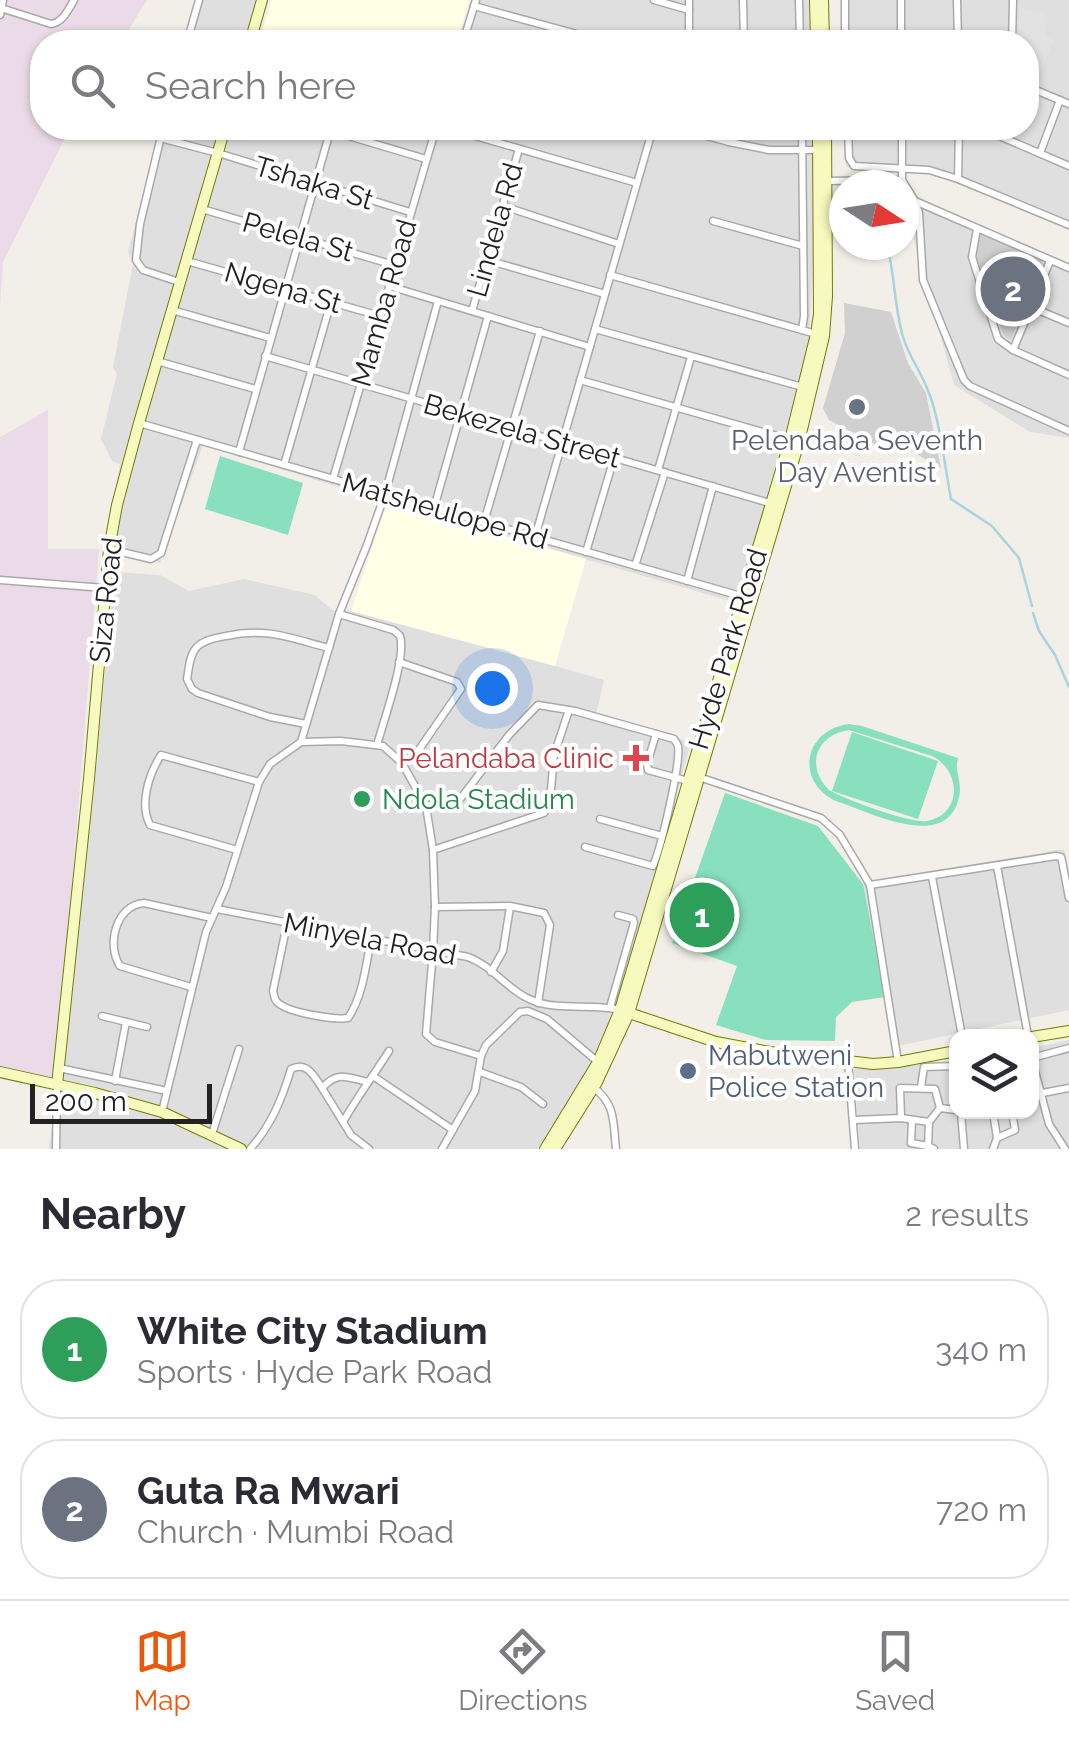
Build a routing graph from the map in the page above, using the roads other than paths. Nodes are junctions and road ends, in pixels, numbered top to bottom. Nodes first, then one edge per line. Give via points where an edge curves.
1 (3, 0) edge
2 (74, 0) edge
3 (200, 0) edge
4 (262, 0) edge
5 (654, 0) edge
6 (689, 0) edge
7 (744, 0) edge
8 (799, 0) edge
9 (815, 0) edge
10 (824, 0) edge
11 (845, 0) edge
12 (901, 0) edge
13 (957, 0) edge
14 (1013, 0) edge
15 (475, 3) edge
16 (689, 10) junction
17 (1, 11) edge
18 (191, 30) edge
19 (253, 30) edge
20 (466, 30) edge
21 (566, 30) edge
22 (689, 30) edge
23 (744, 30) edge
24 (800, 30) edge
25 (816, 30) edge
26 (824, 30) edge
27 (844, 30) edge
28 (901, 30) edge
29 (958, 30) edge
30 (1012, 30) edge
31 (1039, 91) edge
32 (1060, 100) junction
33 (1069, 104) edge
34 (160, 140) edge
35 (168, 140) edge
36 (222, 140) edge
37 (325, 140) edge
38 (366, 140) edge
39 (432, 140) edge
40 (489, 140) edge
41 (650, 140) edge
42 (722, 140) edge
43 (802, 140) edge
44 (822, 140) edge
45 (848, 140) edge
46 (902, 140) edge
47 (959, 140) edge
48 (1010, 140) edge
49 (729, 142) joint
50 (519, 149) junction
51 (802, 150) junction
52 (822, 150) junction
53 (218, 153) junction
54 (1040, 153) junction
55 (426, 159) junction
56 (1069, 166) edge
57 (902, 167) junction
58 (958, 179) junction
59 (822, 181) junction
60 (829, 181) edge
61 (315, 182) junction
62 (637, 183) junction
63 (919, 202) edge
64 (502, 206) junction
65 (202, 209) junction
66 (410, 212) junction
67 (919, 218) edge
68 (713, 221) dead end
69 (1069, 225) edge
70 (977, 229) junction
71 (299, 238) junction
72 (620, 244) junction
73 (804, 246) junction
74 (186, 260) junction
75 (487, 260) junction
76 (1050, 261) junction
77 (394, 265) junction
78 (1069, 268) edge
79 (610, 275) junction
80 (179, 282) junction
81 (389, 286) junction
82 (284, 289) junction
83 (605, 294) junction
84 (438, 301) junction
85 (331, 302) junction
86 (1030, 307) junction
87 (171, 310) junction
88 (472, 311) junction
89 (380, 316) junction
90 (488, 316) junction
91 (1069, 323) edge
92 (595, 329) junction
93 (802, 330) junction
94 (540, 332) junction
95 (820, 335) junction
96 (270, 338) junction
97 (590, 346) junction
98 (1013, 350) junction
99 (265, 356) junction
100 (691, 356) junction
101 (157, 361) junction
102 (310, 369) junction
103 (1069, 375) edge
104 (580, 380) junction
105 (360, 384) junction
106 (255, 389) junction
107 (808, 389) junction
108 (411, 398) junction
109 (677, 408) junction
110 (461, 413) junction
111 (140, 423) junction
112 (512, 428) junction
113 (1069, 430) edge
114 (196, 440) junction
115 (795, 441) junction
116 (562, 442) junction
117 (238, 452) junction
118 (614, 458) junction
119 (284, 465) junction
120 (661, 471) junction
121 (333, 479) junction
122 (713, 486) junction
123 (385, 494) junction
124 (776, 505) junction
125 (434, 508) junction
126 (484, 522) junction
127 (535, 537) junction
128 (109, 550) junction
129 (586, 552) junction
130 (635, 566) junction
131 (0, 580) edge
132 (687, 581) junction
133 (105, 588) junction
134 (748, 598) junction
135 (340, 614) junction
136 (329, 648) junction
137 (399, 662) junction
138 (570, 710) junction
139 (306, 724) junction
140 (656, 734) junction
141 (301, 742) junction
142 (377, 744) junction
143 (402, 763) junction
144 (674, 778) junction
145 (694, 779) junction
146 (259, 782) junction
147 (426, 806) junction
148 (600, 819) dead end
149 (662, 836) junction
150 (586, 846) dead end
151 (237, 850) junction
152 (432, 850) junction
153 (997, 866) junction
154 (932, 876) junction
155 (870, 885) junction
156 (1069, 898) edge
157 (510, 906) junction
158 (435, 907) junction
159 (217, 909) junction
160 (618, 915) dead end
161 (212, 918) junction
162 (287, 924) junction
163 (371, 939) junction
164 (434, 951) junction
165 (491, 972) junction
166 (191, 987) junction
167 (538, 1003) junction
168 (620, 1010) junction
169 (102, 1016) dead end
170 (126, 1022) junction
171 (147, 1027) dead end
172 (961, 1029) edge
173 (1028, 1029) edge
174 (1069, 1031) edge
175 (1039, 1036) edge
176 (1069, 1048) edge
177 (239, 1049) dead end
178 (389, 1051) dead end
179 (949, 1052) edge
180 (481, 1056) junction
181 (1039, 1060) edge
182 (848, 1061) junction
183 (598, 1062) junction
184 (898, 1062) junction
185 (949, 1066) edge
186 (59, 1068) junction
187 (0, 1072) edge
188 (480, 1072) junction
189 (371, 1079) junction
190 (115, 1081) junction
191 (590, 1085) junction
192 (57, 1086) junction
193 (920, 1087) junction
194 (322, 1088) junction
195 (1069, 1088) edge
196 (168, 1091) junction
197 (1039, 1093) edge
198 (1039, 1101) edge
199 (544, 1104) dead end
200 (940, 1108) junction
201 (949, 1109) edge
202 (162, 1112) junction
203 (901, 1118) junction
204 (960, 1119) edge
205 (993, 1119) edge
206 (1013, 1119) edge
207 (854, 1120) junction
208 (912, 1120) junction
209 (343, 1122) junction
210 (929, 1122) junction
211 (454, 1130) junction
212 (212, 1134) junction
213 (997, 1138) junction
214 (931, 1148) edge
215 (56, 1149) edge
216 (241, 1149) edge
217 (250, 1149) edge
218 (369, 1149) edge
219 (442, 1149) edge
220 (546, 1149) edge
221 (555, 1149) edge
222 (616, 1149) edge
223 (855, 1149) edge
224 (964, 1149) edge
225 (992, 1149) edge
226 (1065, 1149) edge

1 - 17 street
2 - 17 street via 51,24
3 - 18 street
4 - 19 street
5 - 16 street
6 - 16 street
7 - 23 street
8 - 24 street
9 - 25 street
10 - 26 street
11 - 27 street
12 - 28 street
13 - 29 street
14 - 30 street
15 - 20 street
15 - 21 street
16 - 22 street
31 - 32 street
32 - 33 street
32 - 54 street
34 - 80 street via 136,260 143,270
35 - 53 street, Tshaka St
36 - 53 street, Siza Road
37 - 61 street
38 - 55 street
39 - 55 street, Mamba Road
40 - 50 street
41 - 62 street
42 - 49 street
43 - 51 street
44 - 52 street, Hyde Park Road
45 - 57 street via 854,166
46 - 57 street
47 - 58 street
48 - 54 street
49 - 51 street
50 - 62 street
50 - 64 street, Lindela Rd
51 - 52 street
51 - 73 street
52 - 59 street, Hyde Park Road
53 - 61 street, Tshaka St
53 - 65 street, Siza Road
54 - 56 street
55 - 66 street, Mamba Road
57 - 58 street
58 - 69 street
59 - 60 street
59 - 95 street, Hyde Park Road via 828,296
61 - 66 street, Tshaka St
61 - 71 street
62 - 72 street
63 - 70 street
64 - 72 street
64 - 75 street, Lindela Rd
65 - 71 street, Pelela St
65 - 74 street, Siza Road
66 - 77 street, Mamba Road
67 - 113 street via 923,280 964,380
68 - 73 street
70 - 76 street
70 - 98 street via 972,257 998,339
71 - 77 street, Pelela St
71 - 82 street
72 - 79 street
73 - 93 street
74 - 80 street, Siza Road
74 - 82 street, Ngena St
75 - 83 street
75 - 88 street, Lindela Rd
76 - 78 street
76 - 86 street
77 - 81 street, Mamba Road
79 - 83 street
79 - 93 street
80 - 87 street, Siza Road
81 - 84 street
81 - 89 street, Mamba Road
82 - 85 street, Ngena St
82 - 96 street
83 - 92 street
84 - 88 street
84 - 108 street
85 - 89 street, Ngena St
85 - 102 street
86 - 91 street
86 - 98 street
87 - 96 street
87 - 101 street, Siza Road
88 - 90 street
89 - 105 street, Mamba Road
90 - 94 street
90 - 110 street
92 - 97 street
92 - 100 street
93 - 95 street
94 - 97 street
94 - 112 street
95 - 107 street, Hyde Park Road
96 - 99 street
97 - 104 street
98 - 103 street
99 - 102 street, Bekezela Street
99 - 106 street
100 - 107 street
100 - 109 street
101 - 106 street
101 - 111 street, Siza Road
102 - 105 street, Bekezela Street
102 - 119 street
104 - 109 street
104 - 116 street
105 - 108 street, Bekezela Street
105 - 121 street, Mamba Road
106 - 117 street
107 - 115 street, Hyde Park Road
108 - 110 street, Bekezela Street
108 - 123 street
109 - 115 street
109 - 120 street
110 - 112 street, Bekezela Street
110 - 125 street
111 - 114 street, Matsheulope Rd
111 - 128 street, Siza Road
112 - 116 street, Bekezela Street
112 - 126 street
114 - 117 street, Matsheulope Rd
114 - 128 street via 161,553 151,559
115 - 124 street, Hyde Park Road
116 - 118 street, Bekezela Street
116 - 127 street
117 - 119 street, Matsheulope Rd
118 - 120 street, Bekezela Street
118 - 129 street
119 - 121 street, Matsheulope Rd
120 - 122 street, Bekezela Street
120 - 130 street
121 - 123 street, Matsheulope Rd
122 - 124 street, Bekezela Street
122 - 132 street
123 - 125 street, Matsheulope Rd
123 - 135 street
124 - 134 street, Hyde Park Road
125 - 126 street, Matsheulope Rd
126 - 127 street, Matsheulope Rd
127 - 129 street, Matsheulope Rd
128 - 133 street, Siza Road
129 - 130 street, Matsheulope Rd
130 - 132 street, Matsheulope Rd
131 - 133 street
132 - 134 street, Matsheulope Rd
133 - 186 street, Siza Road
134 - 145 street, Hyde Park Road
135 - 136 street
135 - 137 street via 394,630 402,643
136 - 139 street
136 - 139 street via 245,631 204,642 190,662 192,690
137 - 142 street
137 - 143 street via 457,682 460,689 418,751
138 - 140 street
138 - 147 street via 534,707 461,798
138 - 152 street via 544,813
139 - 141 street
140 - 144 street via 676,741
140 - 144 street via 648,770
141 - 142 street
141 - 146 street via 270,764
142 - 143 street
143 - 147 street
144 - 145 street
144 - 149 street
145 - 155 street via 820,818 840,835
145 - 168 street, Hyde Park Road
146 - 151 street
146 - 151 street via 161,755 152,776 145,801 150,825
147 - 152 street
148 - 149 street
149 - 150 street via 651,867
151 - 159 street
152 - 158 street
153 - 154 street
153 - 156 street via 1060,857
153 - 173 street
154 - 155 street
154 - 172 street
155 - 184 street
157 - 158 street
157 - 165 street via 502,952
157 - 167 street via 538,910 549,920
158 - 164 street
159 - 161 street
159 - 162 street, Minyela Road
160 - 168 street via 634,923
161 - 166 street
161 - 166 street via 136,903 117,926 113,949 120,966
162 - 163 street, Minyela Road
162 - 163 street via 275,999 333,1018 348,1018 353,1010
163 - 164 street, Minyela Road
164 - 165 street, Minyela Road via 476,960
164 - 180 street via 426,1034
165 - 167 street, Minyela Road
166 - 196 street
167 - 168 street, Minyela Road
168 - 182 street via 716,1042
168 - 183 street, Hyde Park Road
168 - 191 street, Hyde Park Road
169 - 170 street
170 - 171 street
170 - 190 street
174 - 175 street
176 - 181 street
177 - 212 street
178 - 189 street
179 - 184 street
180 - 183 street via 495,1035 528,1010
180 - 188 street
182 - 184 street
182 - 207 street
183 - 191 street, Hyde Park Road
185 - 193 street via 924,1067
186 - 190 street
186 - 192 street, Siza Road
187 - 192 street
188 - 199 street
188 - 211 street
189 - 194 street via 338,1076
189 - 209 street
189 - 211 street
190 - 196 street
191 - 220 street, Hyde Park Road
191 - 221 street, Hyde Park Road
191 - 222 street via 607,1098
192 - 202 street
192 - 215 street
193 - 200 street via 937,1091
193 - 203 street via 900,1088
194 - 209 street
194 - 217 street via 308,1068 291,1069 282,1100
195 - 197 street
196 - 202 street
198 - 226 street
200 - 201 street
200 - 210 street
202 - 212 street
203 - 207 street
203 - 208 street
204 - 224 street
205 - 213 street
206 - 213 street via 1015,1130
207 - 223 street
208 - 210 street
208 - 214 street via 910,1143
209 - 218 street
210 - 214 street
211 - 219 street
212 - 216 street
213 - 225 street

